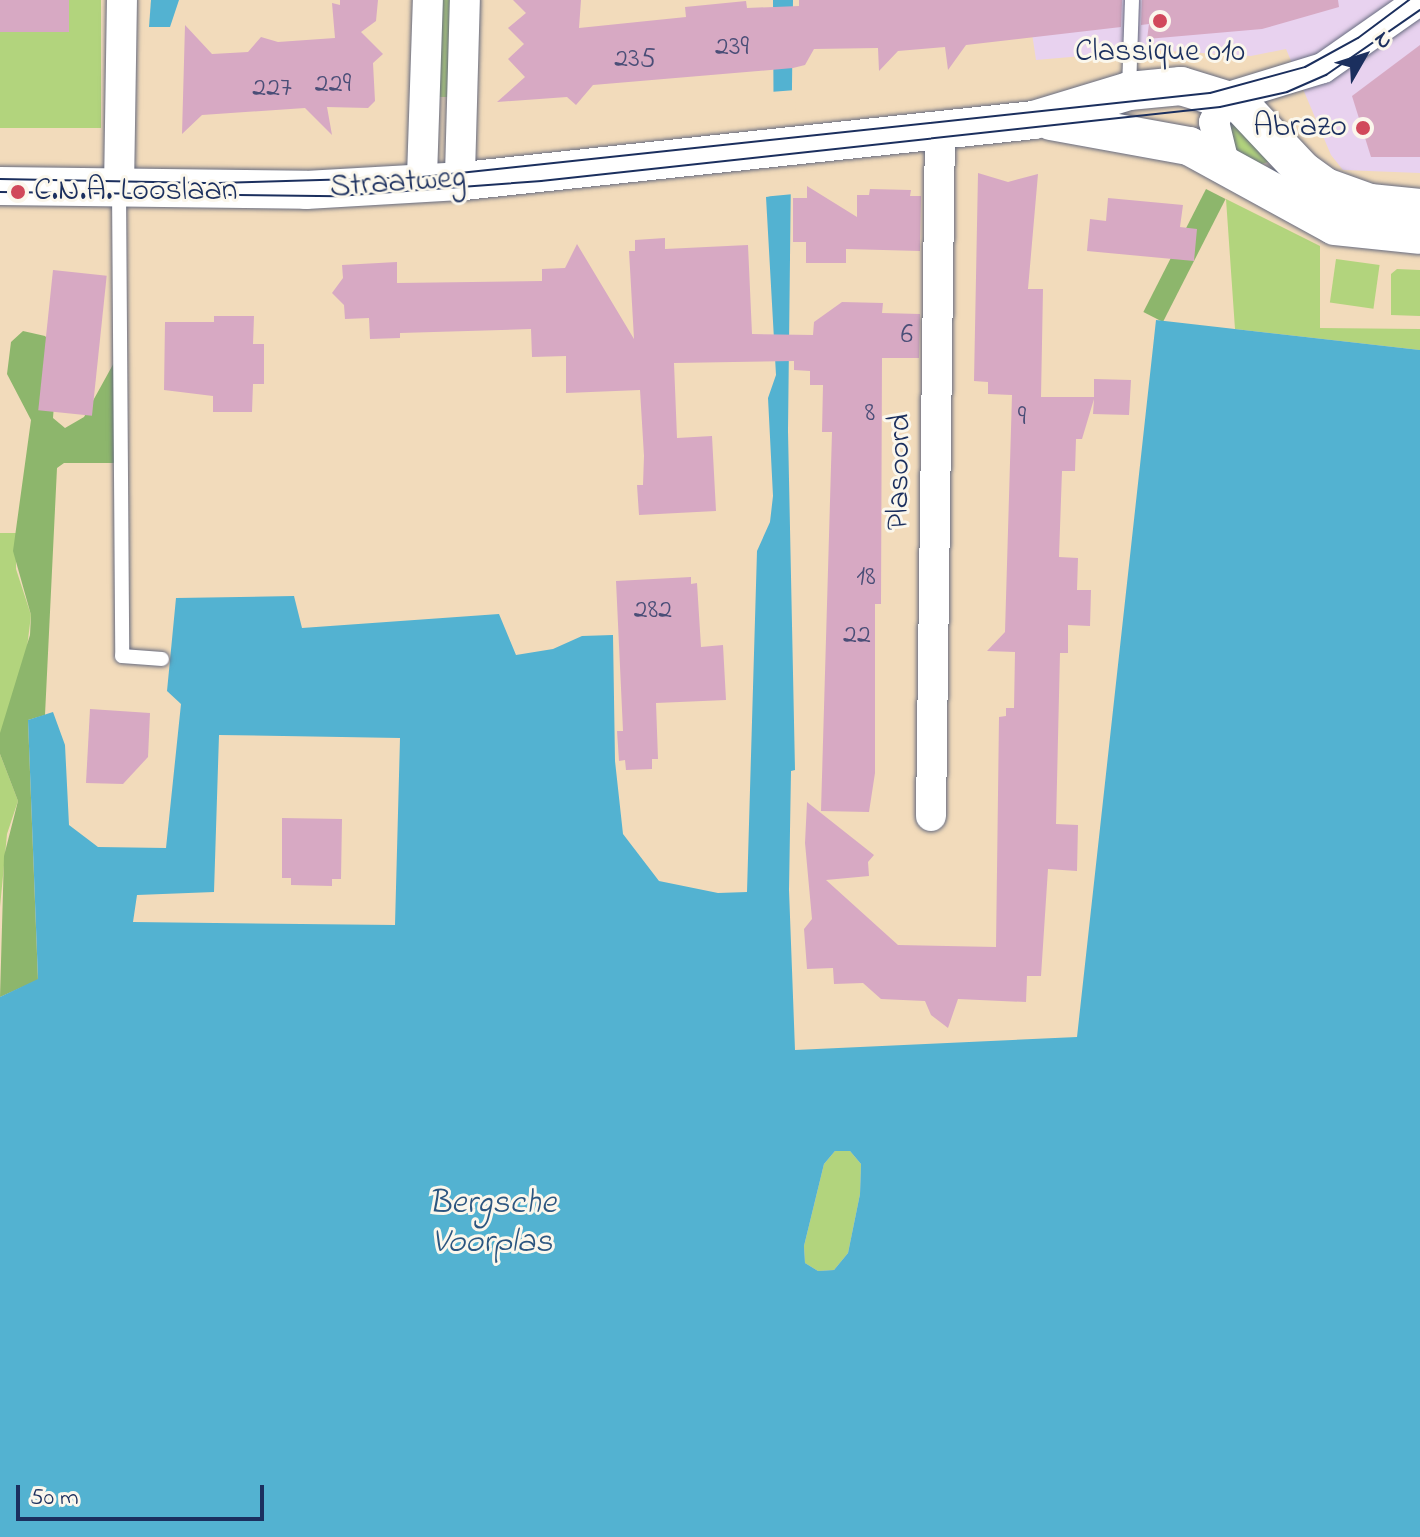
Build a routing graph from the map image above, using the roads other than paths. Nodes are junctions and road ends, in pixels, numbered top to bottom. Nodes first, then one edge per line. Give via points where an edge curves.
1 (122, 0) edge
2 (428, 0) edge
3 (465, 0) edge
4 (1132, 0) edge
5 (1420, 0) edge
6 (1129, 91) junction
7 (1225, 98) junction
8 (1034, 120) junction
9 (940, 129) junction
10 (1225, 167) junction
11 (464, 181) junction
12 (417, 184) junction
13 (0, 186) edge
14 (119, 188) junction
15 (1414, 221) edge
16 (162, 659) dead end
17 (931, 816) dead end

1 - 14 street
2 - 12 street via 422,177
3 - 11 street via 460,174
4 - 6 lane
5 - 7 street via 1323,68
6 - 7 street via 1181,86
6 - 8 street
7 - 10 street via 1214,122
7 - 15 street via 1250,111 1302,170 1325,187
8 - 9 street, Straatweg
8 - 10 street via 1167,140
9 - 11 street, Straatweg
9 - 17 street, Plasoord
10 - 15 street via 1335,226
11 - 12 street, Straatweg
12 - 14 street, Straatweg via 306,190
13 - 14 street, Straatweg
14 - 16 lane via 122,656

